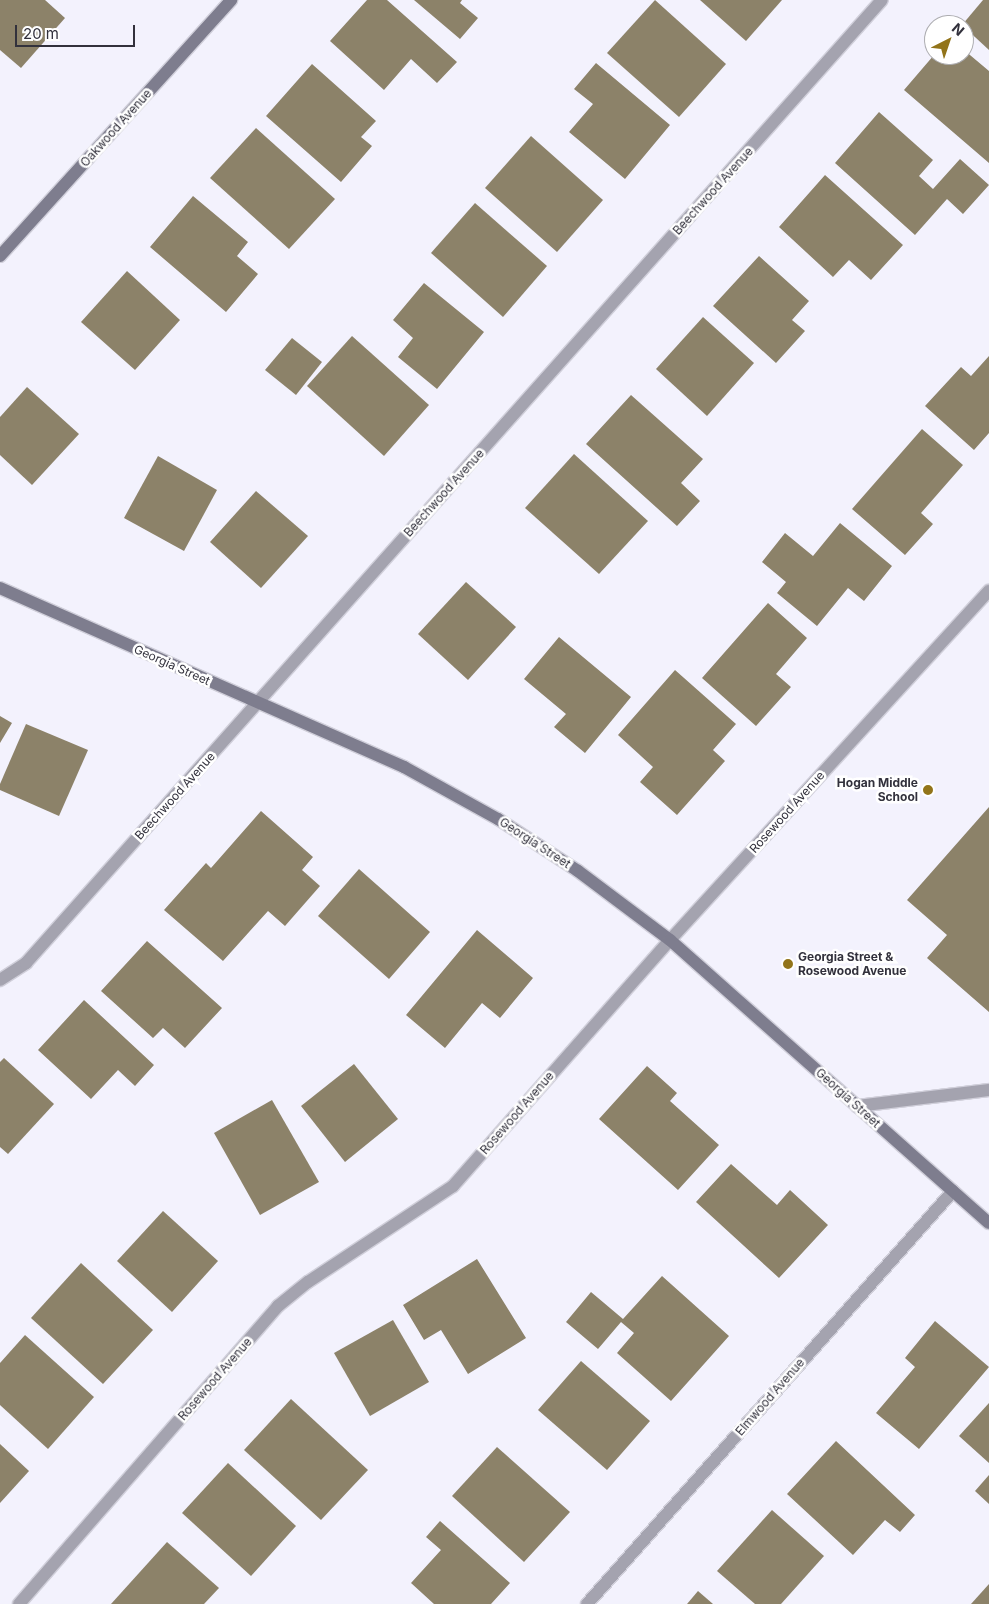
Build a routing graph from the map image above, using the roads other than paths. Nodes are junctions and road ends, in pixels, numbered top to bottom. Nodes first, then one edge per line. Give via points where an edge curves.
1 (231, 0) edge
2 (882, 0) edge
3 (0, 256) edge
4 (0, 588) edge
5 (989, 591) edge
6 (257, 703) junction
7 (670, 940) junction
8 (0, 980) edge
9 (989, 1090) edge
10 (857, 1106) junction
11 (953, 1191) junction
12 (989, 1223) edge
13 (19, 1604) edge
14 (587, 1604) edge

1 - 3 main road, Oakwood Avenue
2 - 6 street, Beechwood Avenue
4 - 6 main road, Georgia Street
5 - 7 street, Rosewood Avenue
6 - 7 main road, Georgia Street via 404,767 498,819 578,871
6 - 8 street, Beechwood Avenue via 26,964
7 - 10 main road, Georgia Street
7 - 13 street, Rosewood Avenue via 453,1186 278,1306
9 - 10 street
10 - 11 main road, Georgia Street
11 - 12 main road, Georgia Street
11 - 14 street, Elmwood Avenue

